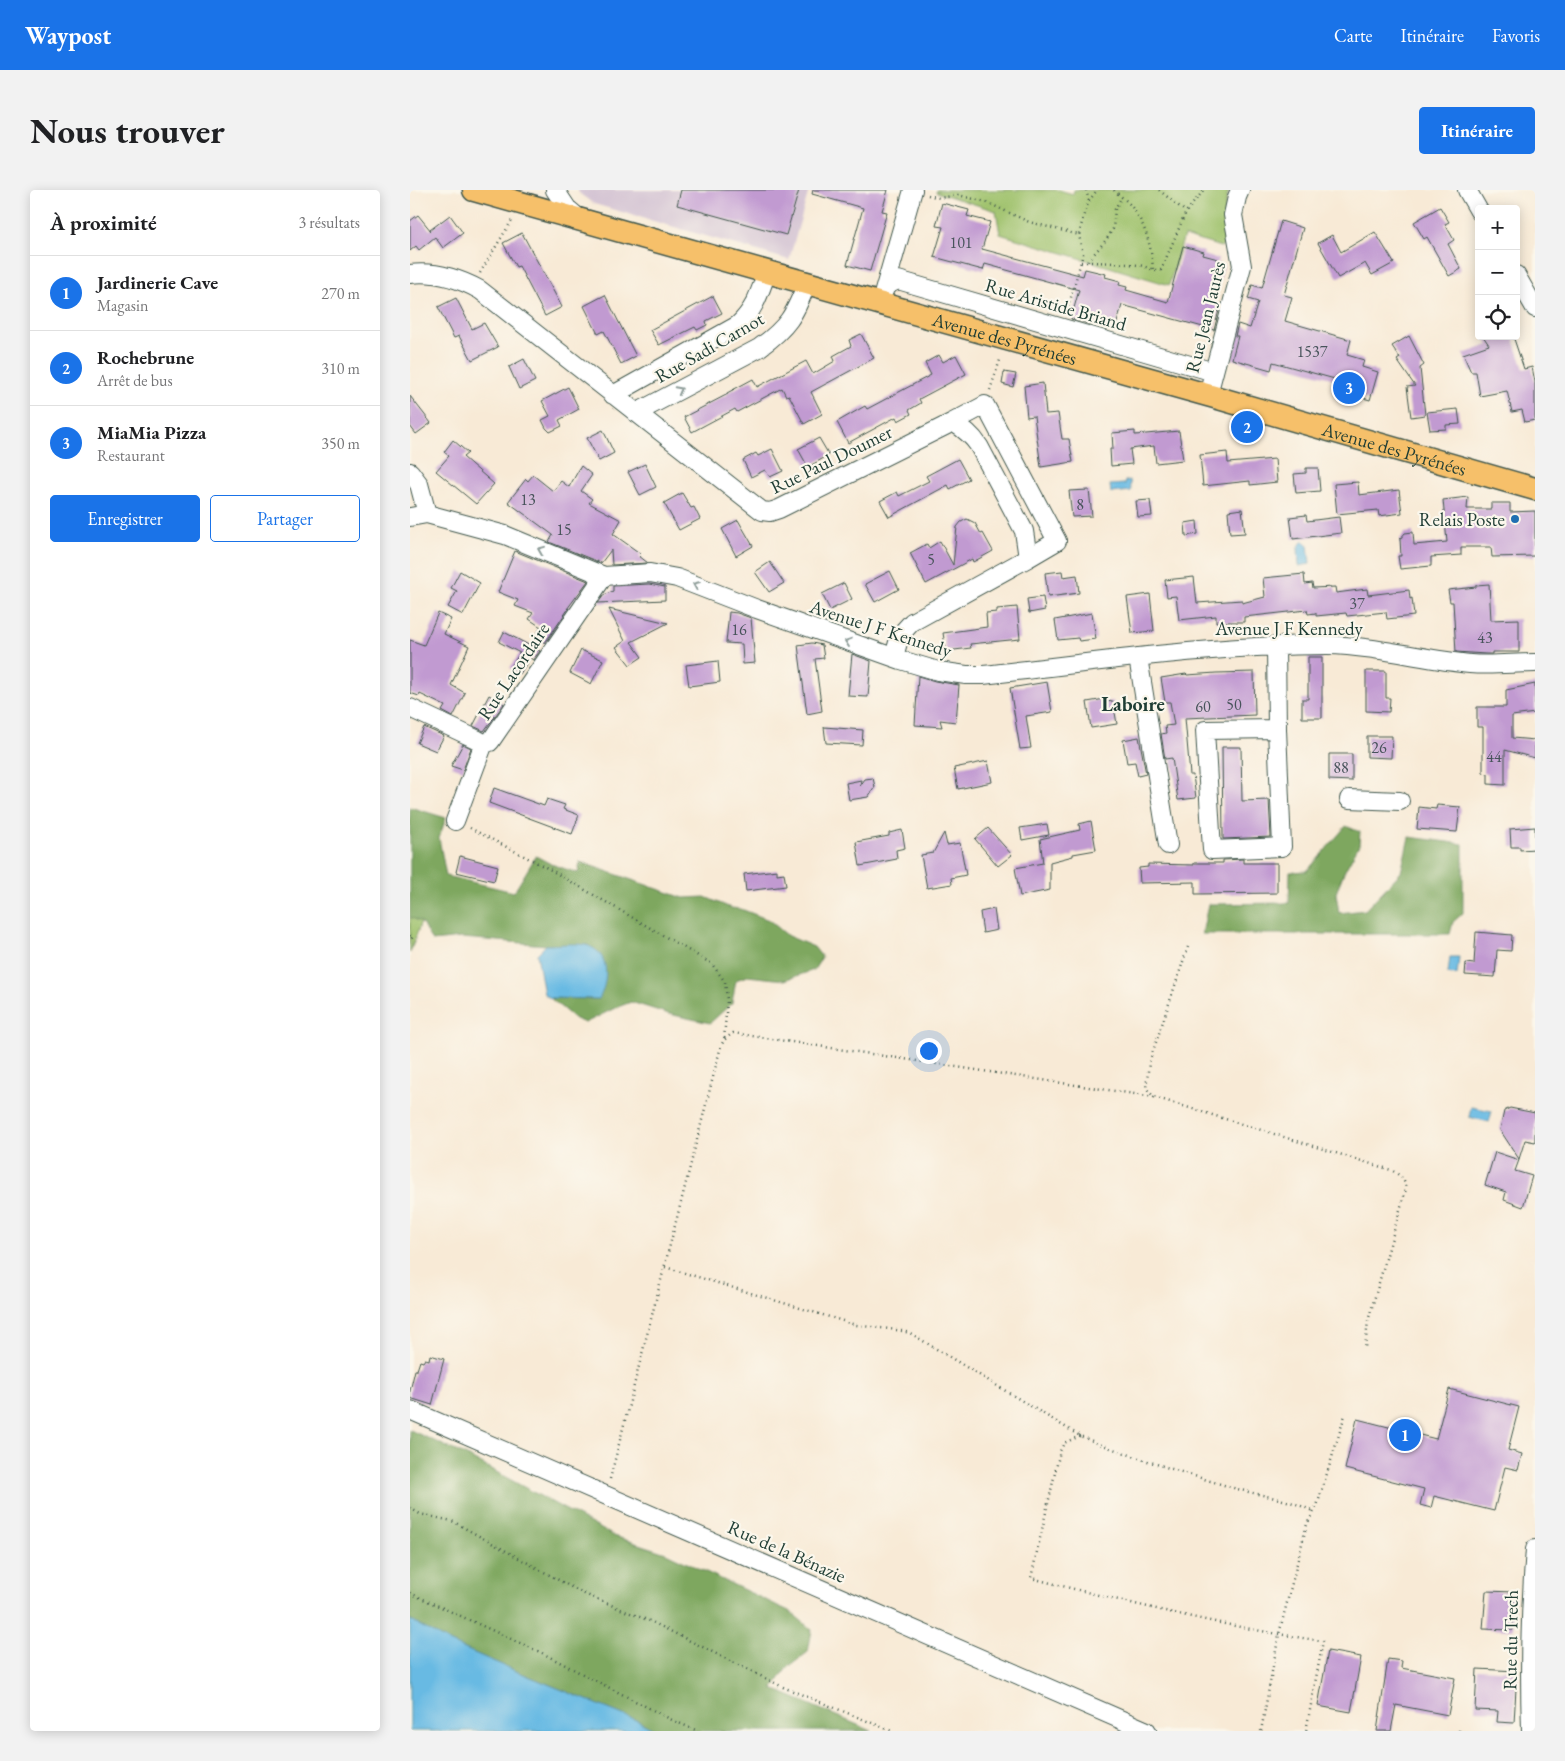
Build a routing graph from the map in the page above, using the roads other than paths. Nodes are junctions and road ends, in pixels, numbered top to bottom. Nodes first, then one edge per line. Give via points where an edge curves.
1 (474, 190) edge
2 (555, 190) edge
3 (913, 190) edge
4 (1240, 190) edge
5 (1467, 190) edge
6 (512, 196) edge
7 (1476, 205) edge
8 (581, 220) junction
9 (767, 272) junction
10 (410, 274) edge
11 (806, 283) junction
12 (1520, 283) edge
13 (884, 294) junction
14 (1535, 308) edge
15 (1214, 372) junction
16 (613, 395) junction
17 (1207, 396) junction
18 (636, 413) junction
19 (952, 422) junction
20 (410, 472) edge
21 (1535, 489) edge
22 (418, 516) edge
23 (1028, 558) junction
24 (604, 576) junction
25 (1276, 646) junction
26 (1138, 657) junction
27 (894, 658) junction
28 (1535, 663) edge
29 (410, 708) edge
30 (1277, 730) junction
31 (484, 743) junction
32 (1349, 799) dead end
33 (1400, 801) dead end
34 (455, 821) road end
35 (1168, 845) dead end
36 (410, 1410) edge
37 (1535, 1549) edge
38 (1147, 1731) edge
39 (1531, 1731) edge

1 - 6 main road, Avenue des Pyrénées
2 - 8 street via 567,208
3 - 13 street
4 - 15 street, Rue Jean Jaurès via 1233,214 1242,266
5 - 7 street
6 - 8 main road, Avenue des Pyrénées
8 - 9 main road, Avenue des Pyrénées
9 - 11 main road, Avenue des Pyrénées
9 - 16 street, Rue Sadi Carnot via 755,306 738,325
10 - 16 street via 435,274 472,286
11 - 13 main road, Avenue des Pyrénées
18 -> 11 street, Rue Sadi Carnot via 774,337 795,312
12 - 14 street
13 - 15 street, Rue Aristide Briand via 898,280
13 - 17 main road, Avenue des Pyrénées via 1006,339
15 - 17 street, Rue Jean Jaurès
16 - 18 street
17 - 21 main road, Avenue des Pyrénées
18 - 19 street, Rue Paul Doumer via 744,498 762,511 770,512
19 - 23 street via 973,437 979,446 1024,531
19 - 23 street, Rue Paul Doumer via 985,406 1057,541
20 - 22 street, Avenue J F Kennedy via 419,484
24 -> 22 street, Avenue J F Kennedy via 504,535
23 - 27 street via 912,622 900,635
27 -> 24 street, Avenue J F Kennedy via 677,578 650,573
24 - 31 street, Rue Lacordaire via 494,737
25 - 26 street, Avenue J F Kennedy
25 - 28 street, Avenue J F Kennedy via 1354,647 1472,664
25 - 30 street
26 - 27 street, Avenue J F Kennedy via 984,675 938,671
26 - 35 street
29 - 31 street, Rue Lacordaire
30 - 30 street via 1205,730 1212,850 1282,847
31 - 34 street
32 - 33 street
36 - 38 street, Rue de la Bénazie
37 - 39 street, Rue du Trech via 1529,1661

